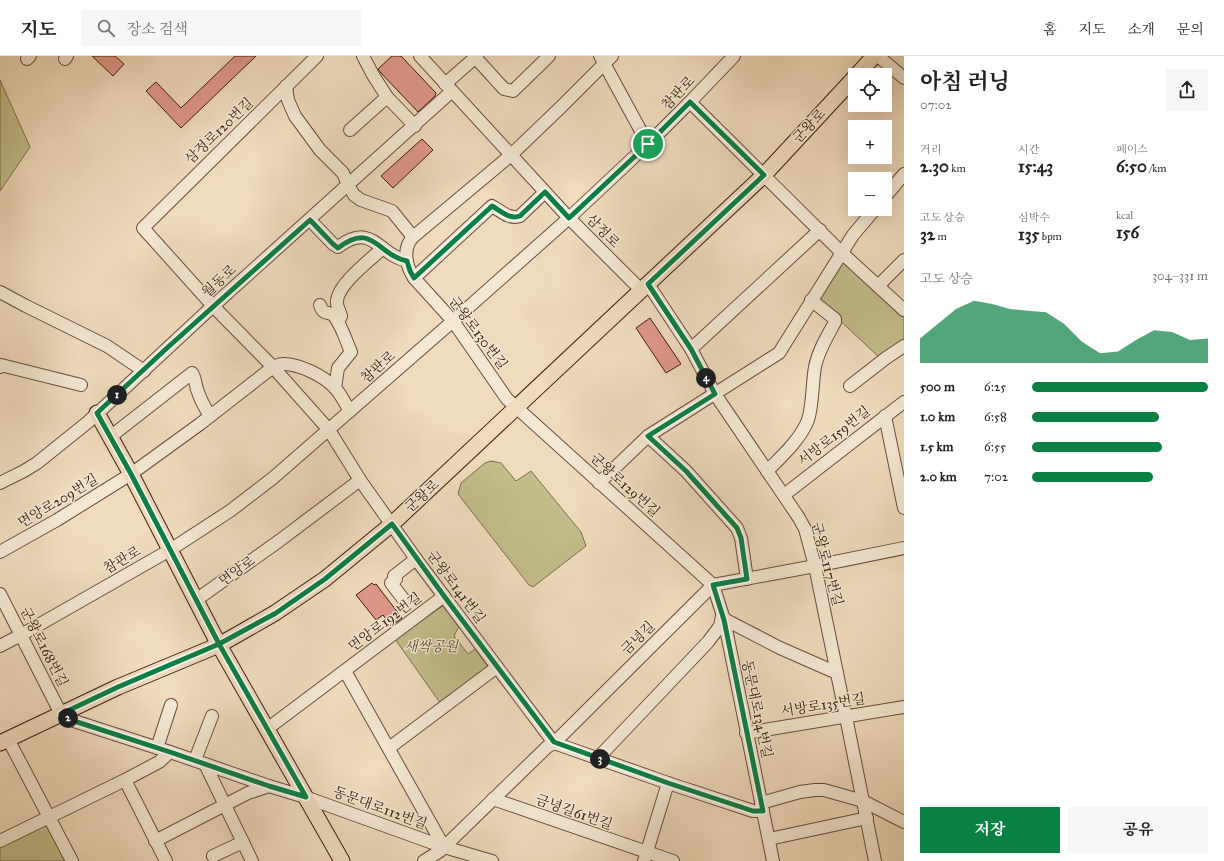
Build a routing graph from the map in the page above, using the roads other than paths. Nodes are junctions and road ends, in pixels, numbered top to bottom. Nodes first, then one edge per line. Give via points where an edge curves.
1 (317, 56) edge
2 (363, 56) edge
3 (420, 56) edge
4 (549, 56) edge
5 (734, 56) edge
6 (874, 56) edge
7 (878, 56) edge
8 (476, 57) edge
9 (606, 59) edge
10 (863, 68) edge
11 (904, 78) edge
12 (848, 85) edge
13 (286, 86) junction
14 (448, 88) junction
15 (387, 97) junction
16 (690, 102) junction
17 (415, 126) junction
18 (350, 130) dead end
19 (648, 144) junction
20 (511, 155) junction
21 (904, 174) edge
22 (764, 175) junction
23 (348, 185) junction
24 (892, 189) edge
25 (545, 192) junction
26 (869, 216) edge
27 (569, 218) junction
28 (310, 220) junction
29 (143, 228) joint
30 (820, 230) junction
31 (413, 237) junction
32 (383, 248) junction
33 (842, 253) junction
34 (904, 260) edge
35 (407, 261) junction
36 (414, 278) junction
37 (878, 286) junction
38 (645, 287) junction
39 (0, 292) edge
40 (811, 300) junction
41 (320, 305) dead end
42 (213, 306) junction
43 (903, 307) edge
44 (454, 321) junction
45 (338, 322) junction
46 (904, 346) edge
47 (691, 349) junction
48 (0, 367) edge
49 (273, 368) junction
50 (144, 371) junction
51 (81, 385) dead end
52 (850, 386) dead end
53 (335, 388) junction
54 (715, 394) junction
55 (904, 402) edge
56 (516, 408) junction
57 (350, 411) junction
58 (97, 413) junction
59 (210, 416) junction
60 (885, 416) junction
61 (329, 430) junction
62 (648, 436) junction
63 (110, 437) junction
64 (767, 471) junction
65 (131, 474) junction
66 (360, 480) junction
67 (0, 483) edge
68 (599, 483) junction
69 (784, 495) junction
70 (904, 508) edge
71 (392, 524) junction
72 (904, 548) edge
73 (170, 550) junction
74 (0, 552) edge
75 (416, 559) junction
76 (815, 566) junction
77 (747, 579) junction
78 (713, 585) junction
79 (0, 594) edge
80 (444, 596) junction
81 (196, 600) junction
82 (404, 600) dead end
83 (723, 617) junction
84 (21, 635) junction
85 (219, 644) junction
86 (0, 646) edge
87 (497, 667) junction
88 (345, 671) junction
89 (837, 673) junction
90 (171, 705) dead end
91 (904, 708) edge
92 (61, 714) junction
93 (212, 716) dead end
94 (846, 717) junction
95 (267, 729) junction
96 (746, 733) junction
97 (4, 741) edge
98 (554, 742) junction
99 (157, 748) junction
100 (389, 748) junction
101 (170, 752) junction
102 (598, 758) junction
103 (200, 762) junction
104 (125, 780) junction
105 (668, 783) junction
106 (269, 786) junction
107 (306, 797) junction
108 (493, 800) junction
109 (863, 801) junction
110 (224, 805) junction
111 (762, 807) junction
112 (49, 817) junction
113 (867, 818) junction
114 (904, 822) edge
115 (769, 838) junction
116 (0, 841) edge
117 (155, 841) junction
118 (243, 842) junction
119 (444, 847) junction
120 (213, 856) dead end
121 (645, 857) edge
122 (72, 861) edge
123 (166, 861) edge
124 (252, 861) edge
125 (342, 861) edge
126 (424, 861) edge
127 (492, 861) edge
128 (673, 861) edge
129 (773, 861) edge
130 (875, 861) edge

1 - 13 street, 삼정로120번길
2 - 15 street
3 - 14 street, 삼정로
4 - 8 street via 513,91 504,89
5 - 16 street, 참판로
6 - 10 main road, 군왕로
7 - 11 street
8 - 14 street
9 - 19 street
9 - 20 street
12 - 22 main road, 군왕로
13 - 23 street via 288,100 295,116 320,150 344,173
13 - 29 street, 삼정로120번길
14 - 17 street, 월동로
14 - 20 street, 삼정로
15 - 17 street
15 - 18 street
16 - 19 street, 참판로
16 - 22 street
17 - 23 street, 월동로
19 - 27 street, 참판로
20 - 25 street, 삼정로
20 - 31 street
21 - 24 street
22 - 30 street
22 - 38 main road, 군왕로
23 - 28 street, 월동로
23 - 31 street via 354,195 361,200 392,211
25 - 27 street, 삼정로
25 - 36 street via 515,218 492,206
26 - 33 street
27 - 38 street, 삼정로
27 - 44 street, 참판로
28 - 32 street via 338,248 355,238 367,238
28 - 42 street, 월동로
29 - 42 street, 군왕로141번길
30 - 33 street
30 - 47 street
31 - 35 street, 군왕로130번길 via 407,246
32 - 35 street via 394,257
32 - 45 street via 340,291 336,304 340,316
33 - 37 street
33 - 40 street
34 - 37 street
35 - 36 street, 군왕로130번길
36 - 44 street, 군왕로130번길
37 - 43 street
38 - 47 street, 군왕로117번길
38 - 56 main road, 군왕로
39 - 50 street via 107,346
40 - 54 street via 779,353
40 - 64 street via 835,319 835,322 817,358 807,420 782,456
41 - 45 street via 325,313 332,314
42 - 49 street, 군왕로141번길
42 - 50 street, 월동로
44 - 56 street, 군왕로130번길 via 507,399
44 - 57 street, 참판로
45 - 53 street via 351,352 338,368
46 - 52 street
47 - 54 street, 군왕로117번길
48 - 51 street via 1,365
49 - 53 street via 281,364 292,365 321,377
49 - 59 street
49 - 61 street, 군왕로141번길
50 - 58 street, 월동로
53 - 57 street
54 - 62 street
54 - 64 street, 군왕로117번길
55 - 60 street, 서방로159번길
56 - 68 street, 군왕로129번길
56 - 71 main road, 군왕로
57 - 61 street, 참판로
58 - 63 main road
58 - 67 street, 월동로 via 43,459 24,472
59 - 63 street via 201,401 192,372
59 - 65 street
60 - 69 street, 서방로159번길
60 - 70 street
61 - 66 street, 군왕로141번길
61 - 73 street, 참판로 via 250,497
62 - 68 street
62 - 77 street via 686,471 737,528 741,538
63 - 65 main road
64 - 69 street, 군왕로117번길
65 - 73 main road
65 - 74 street, 면앙로209번길
66 - 71 street, 군왕로141번길
66 - 81 street, 면앙로
68 - 78 street, 군왕로129번길
69 - 76 street, 군왕로117번길 via 805,529
71 - 75 street, 군왕로141번길
71 - 85 main road, 군왕로 via 325,579 276,613
72 - 76 street
73 - 81 main road
73 - 84 street, 참판로
75 - 80 street, 군왕로141번길
75 - 82 street via 394,576 396,579 391,583
76 - 77 street
76 - 89 street, 군왕로117번길
77 - 78 street
78 - 83 street, 동문대로134번길
78 - 98 street, 금녕길
79 - 84 street, 군왕로168번길
80 - 87 street, 군왕로141번길
80 - 88 street, 면앙로192번길
81 - 85 main road
83 - 89 street, 동문대로134번길 via 780,648
83 - 96 street, 동문대로134번길
83 - 102 street via 720,626 708,642
84 - 86 street, 참판로
84 - 92 street, 군왕로168번길
85 - 92 main road, 군왕로
85 - 95 main road
87 - 98 street, 군왕로141번길
87 - 100 street
88 - 95 street, 면앙로192번길
88 - 100 street, 면앙로192번길
89 - 94 street, 군왕로117번길
90 - 99 street
91 - 94 street, 서방로135번길
92 - 97 main road, 군왕로
92 - 99 street, 동문대로112번길 via 74,721
93 - 103 street
94 - 96 street, 서방로135번길
94 - 109 street, 군왕로117번길
95 - 107 main road
96 - 111 street, 동문대로134번길
97 - 112 street
98 - 102 street
98 - 108 street, 금녕길
99 - 101 street, 동문대로112번길
100 - 119 street, 동문대로112번길
101 - 103 street, 동문대로112번길
101 - 104 street via 158,762
102 - 105 street
103 - 106 street, 동문대로112번길
103 - 110 street
104 - 112 street
104 - 117 street
105 - 111 street via 753,811
105 - 121 street
106 - 107 street, 동문대로112번길
106 - 110 street
107 - 119 street, 동문대로112번길
107 - 125 main road
108 - 119 street, 금녕길
108 - 121 street, 금녕길61번길
109 - 111 street via 824,790 815,790 800,792
109 - 113 street, 군왕로117번길
109 - 114 street
110 - 117 street
110 - 118 street
111 - 115 street, 동문대로134번길
112 - 116 street
112 - 122 street
113 - 115 street
113 - 130 street, 군왕로117번길
115 - 129 street, 동문대로134번길
117 - 123 street
118 - 120 street
118 - 124 street
119 - 126 street
119 - 127 street, 동문대로112번길
121 - 128 street, 금녕길61번길

